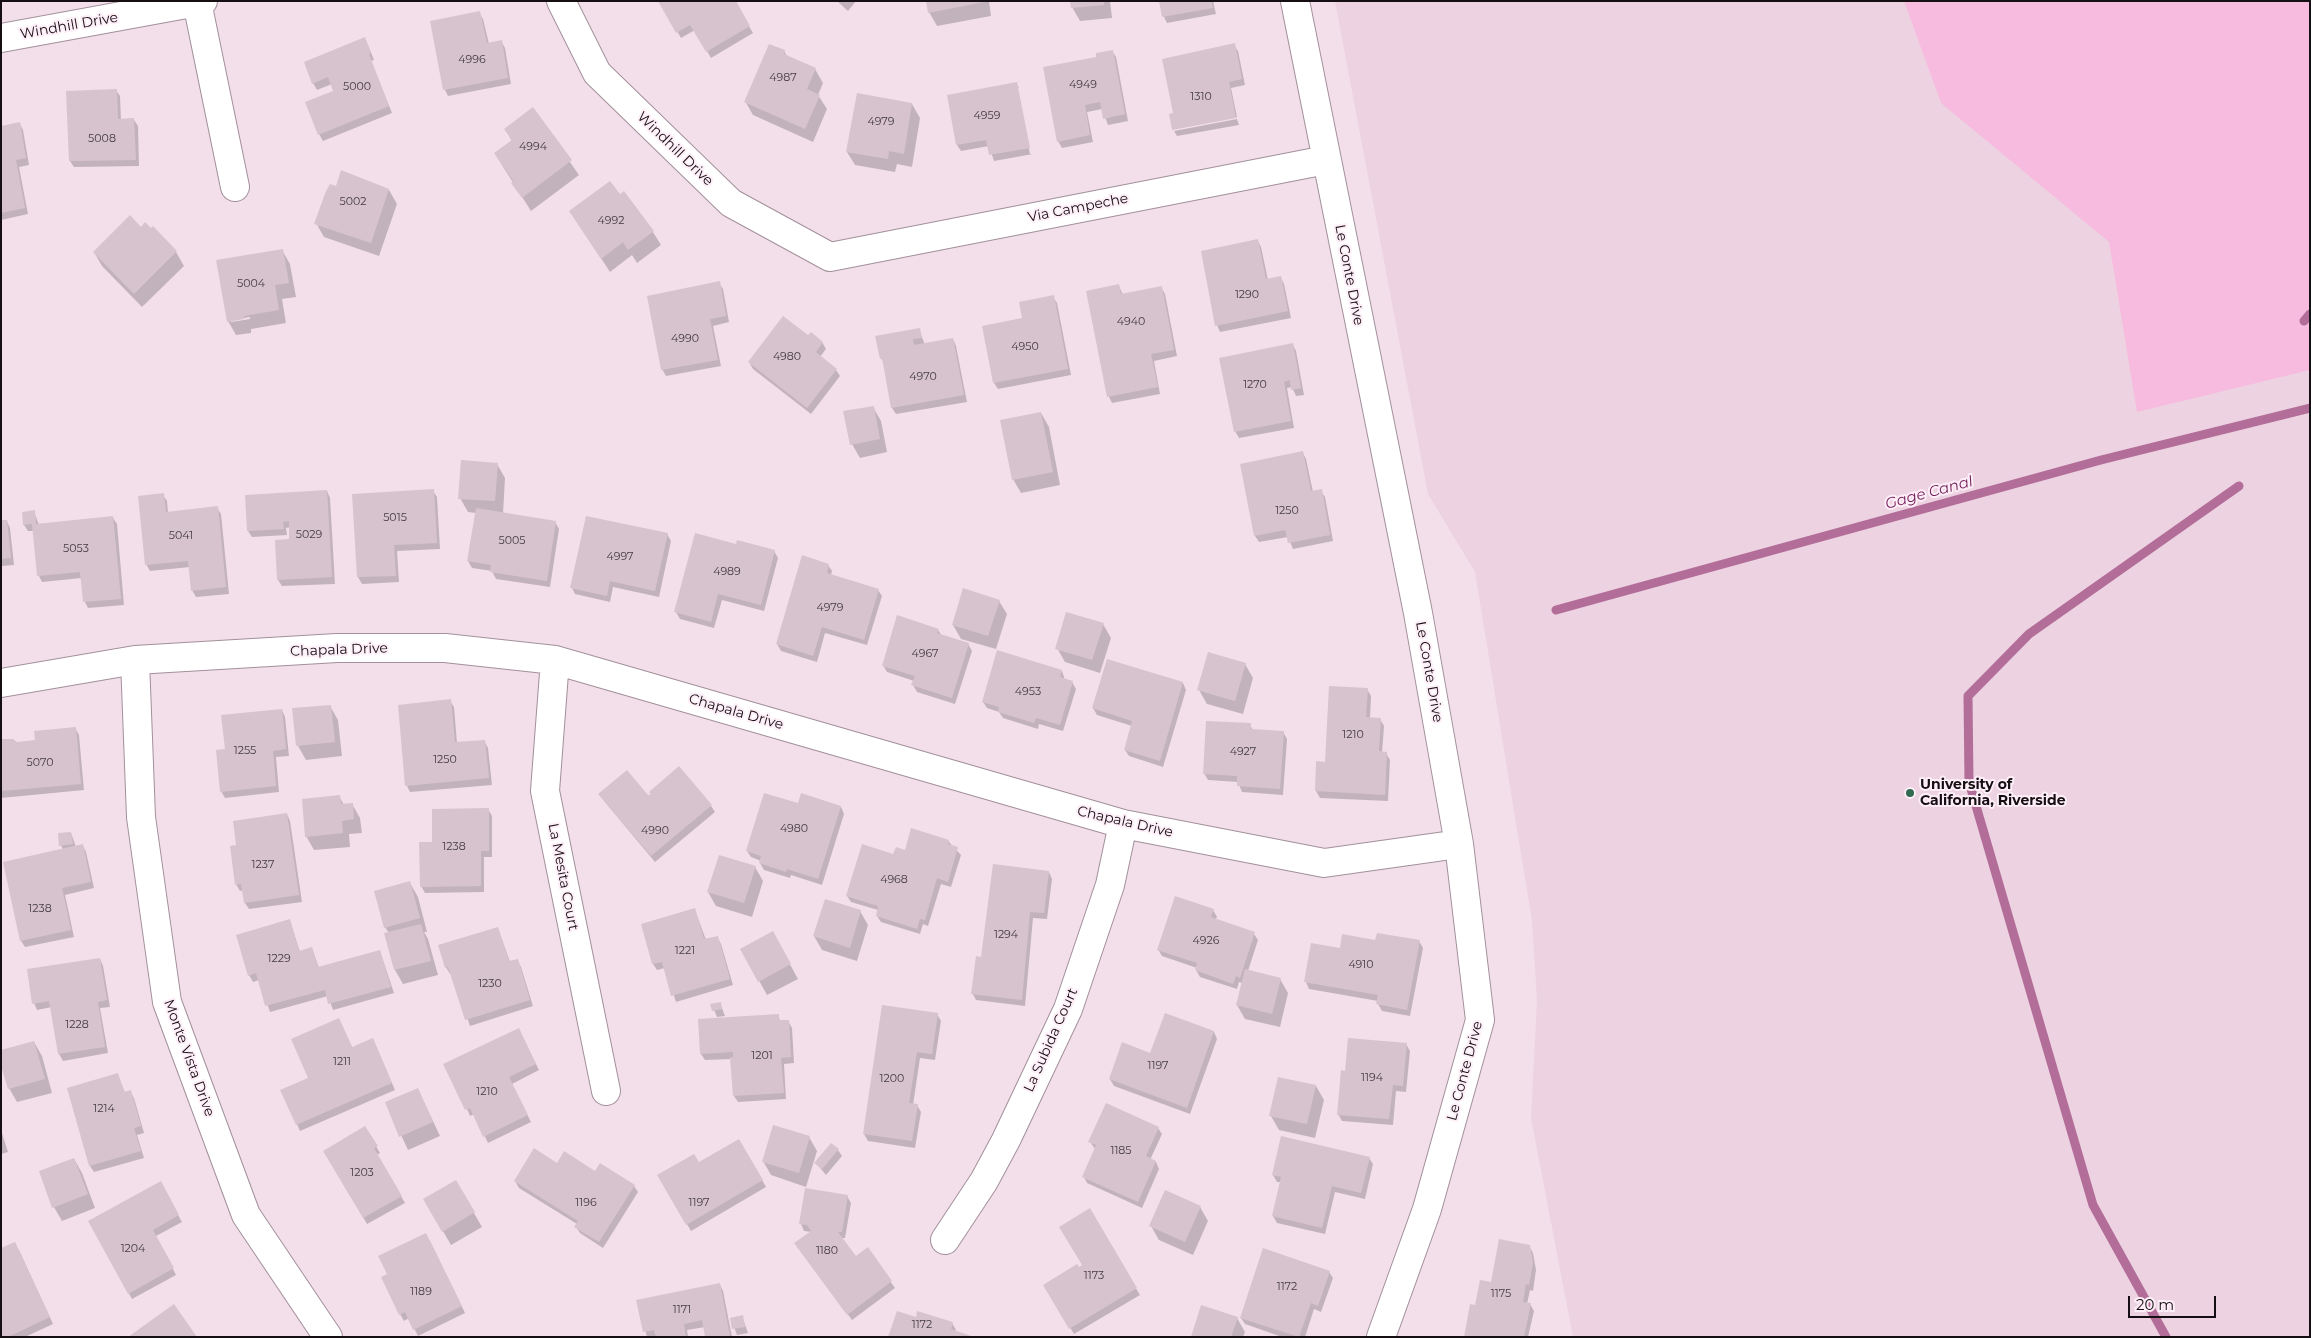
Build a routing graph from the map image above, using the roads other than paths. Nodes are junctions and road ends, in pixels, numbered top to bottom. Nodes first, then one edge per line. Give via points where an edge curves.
1 (560, 1) edge
2 (1295, 1) edge
3 (200, 2) edge
4 (1, 38) edge
5 (1326, 160) junction
6 (236, 187) dead end
7 (830, 257) joint
8 (135, 660) junction
9 (555, 660) junction
10 (1, 683) edge
11 (1123, 824) junction
12 (1459, 844) junction
13 (606, 1092) dead end
14 (945, 1240) dead end
15 (328, 1337) edge
16 (1381, 1337) edge

1 - 7 street, Windhill Drive via 597,73 731,203
2 - 5 street, Le Conte Drive
3 - 4 street, Windhill Drive
3 - 6 street, Windhill Drive
5 - 7 street, Via Campeche
5 - 12 street, Le Conte Drive via 1418,613
8 - 9 street, Chapala Drive via 337,648 445,648
8 - 10 street, Chapala Drive
8 - 15 street, Monte Vista Drive via 141,817 167,1002 246,1215
9 - 11 street, Chapala Drive
9 - 13 street, La Mesita Court via 545,791
11 - 12 street, Chapala Drive via 1324,863
11 - 14 street, La Subida Court via 1110,884 1068,1009 1006,1140 984,1181
12 - 16 street, Le Conte Drive via 1480,1020 1428,1208

